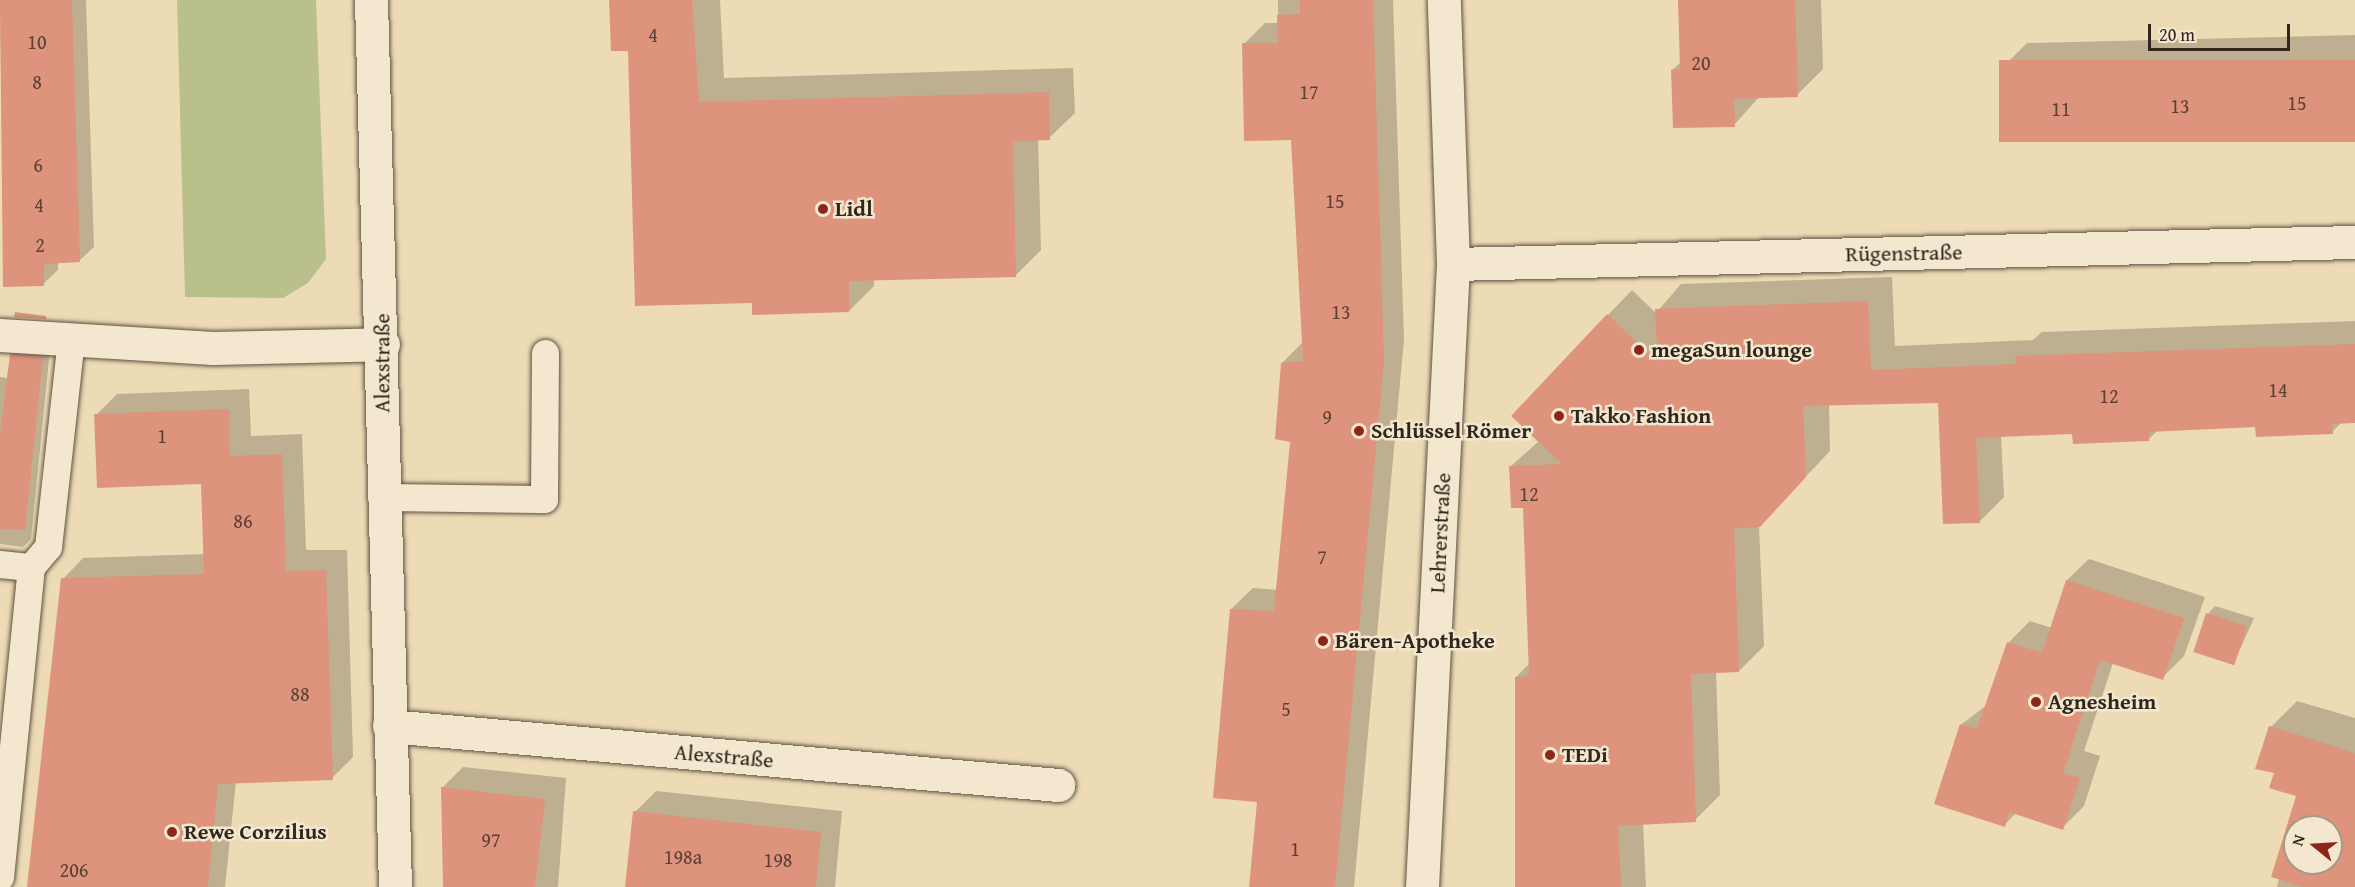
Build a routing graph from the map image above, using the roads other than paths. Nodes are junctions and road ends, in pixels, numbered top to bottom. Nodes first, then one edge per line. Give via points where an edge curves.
1 (371, 0) edge
2 (1444, 0) edge
3 (2355, 242) edge
4 (1453, 264) junction
5 (0, 335) edge
6 (70, 339) junction
7 (383, 344) junction
8 (545, 353) dead end
9 (381, 497) junction
10 (0, 564) edge
11 (31, 567) junction
12 (389, 726) junction
13 (1058, 785) dead end
14 (0, 877) edge
15 (395, 887) edge
16 (1422, 887) edge

1 - 7 street, Alexstraße
2 - 4 street, Lehrerstraße
3 - 4 street, Rügenstraße
4 - 16 street, Lehrerstraße
5 - 6 street
6 - 7 street via 213,348
6 - 11 lane via 48,547
7 - 9 street, Alexstraße
8 - 9 lane via 544,499
9 - 12 street, Alexstraße
10 - 11 lane
11 - 14 lane
12 - 13 street, Alexstraße
12 - 15 street, Alexstraße

